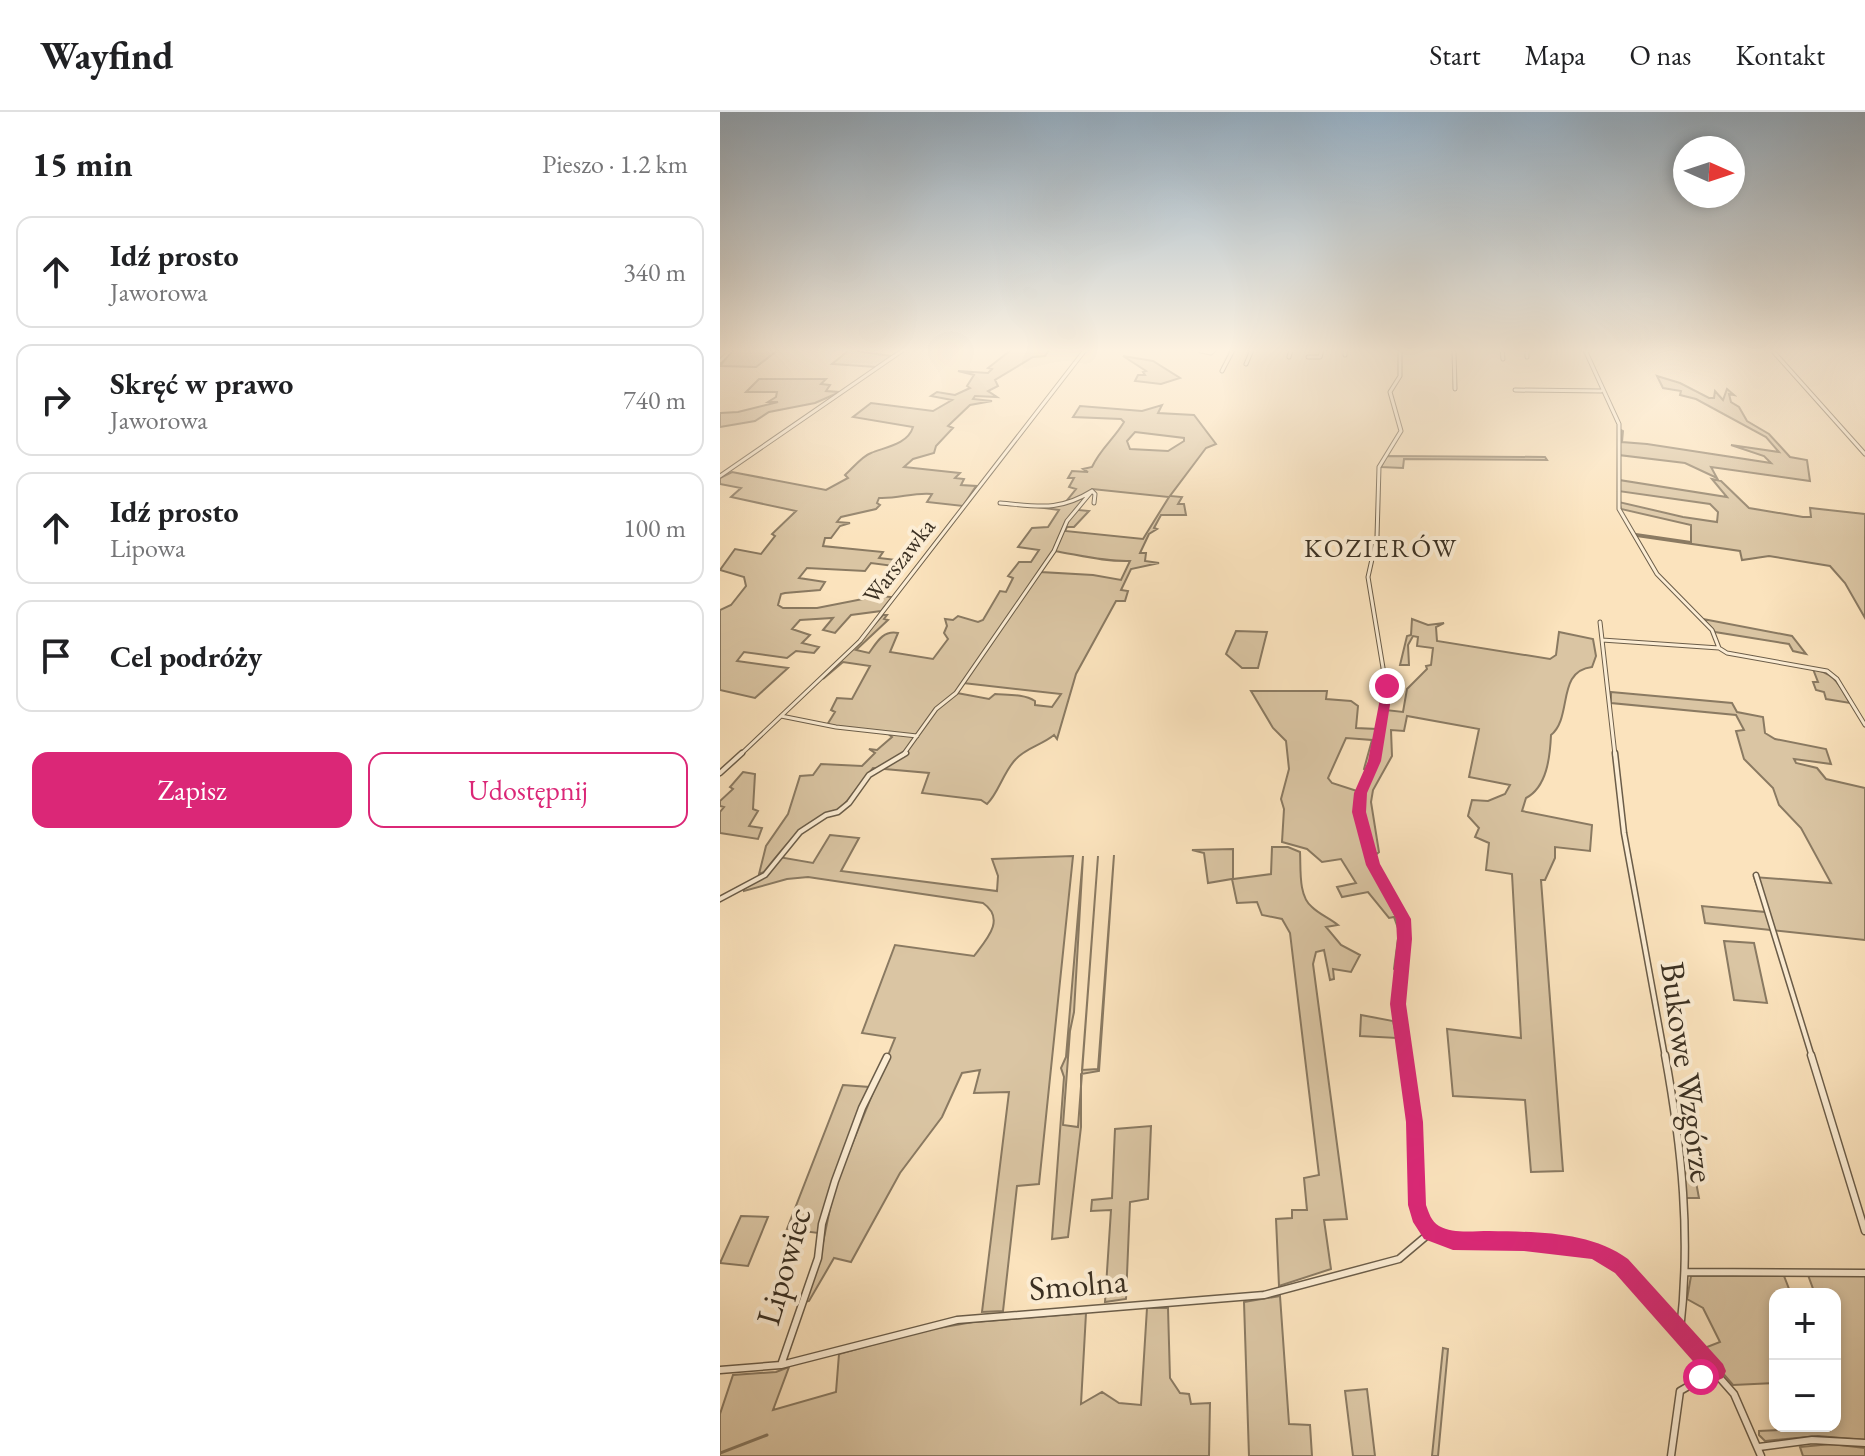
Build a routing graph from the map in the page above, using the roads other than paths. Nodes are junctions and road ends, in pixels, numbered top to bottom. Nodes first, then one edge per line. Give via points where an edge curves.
1 (812, 413) edge
2 (1037, 413) edge
3 (1396, 413) edge
4 (1613, 413) edge
5 (1828, 413) edge
6 (1865, 454) edge
7 (720, 476) edge
8 (1092, 491) junction
9 (1000, 503) dead end
10 (1094, 503) dead end
11 (1600, 622) dead end
12 (1602, 640) junction
13 (1719, 648) junction
14 (781, 716) junction
15 (1865, 725) edge
16 (917, 736) junction
17 (720, 773) edge
18 (1756, 875) dead end
19 (720, 899) edge
20 (887, 1057) dead end
21 (1865, 1231) edge
22 (1431, 1232) junction
23 (1687, 1272) junction
24 (1865, 1273) edge
25 (1680, 1331) junction
26 (781, 1365) junction
27 (720, 1370) edge
28 (1715, 1371) junction
29 (1865, 1443) edge
30 (1760, 1452) edge
31 (1671, 1456) edge

1 - 7 street
2 - 14 street, Warszawka via 865,635
3 - 22 street via 1401,431 1379,467 1377,537 1368,577 1387,686 1359,812 1373,865 1403,919 1398,1004 1414,1122 1417,1205
4 - 13 street via 1619,424 1619,509 1657,574 1712,630
5 - 6 street
8 - 9 street via 1055,508
8 - 10 street
8 - 16 street via 956,693 936,709
11 - 12 street, Bukowe Wzgórze
12 - 13 street
12 - 23 street, Bukowe Wzgórze via 1624,833 1680,1136
13 - 15 street via 1827,671
14 - 16 street
14 - 17 street, Warszawka
16 - 19 street via 907,752 869,775 849,803 800,832 765,875
18 - 21 street
20 - 26 street, Lipowiec via 835,1181 818,1258
22 - 25 street via 1453,1240 1483,1238 1592,1250 1621,1266
22 - 26 street, Smolna via 1399,1259 1264,1295 957,1320
23 - 24 street
23 - 25 street, Bukowe Wzgórze
25 - 28 street
26 - 27 street, Smolna
28 - 30 street via 1734,1394
28 - 31 street via 1680,1391
29 - 30 street via 1812,1440

